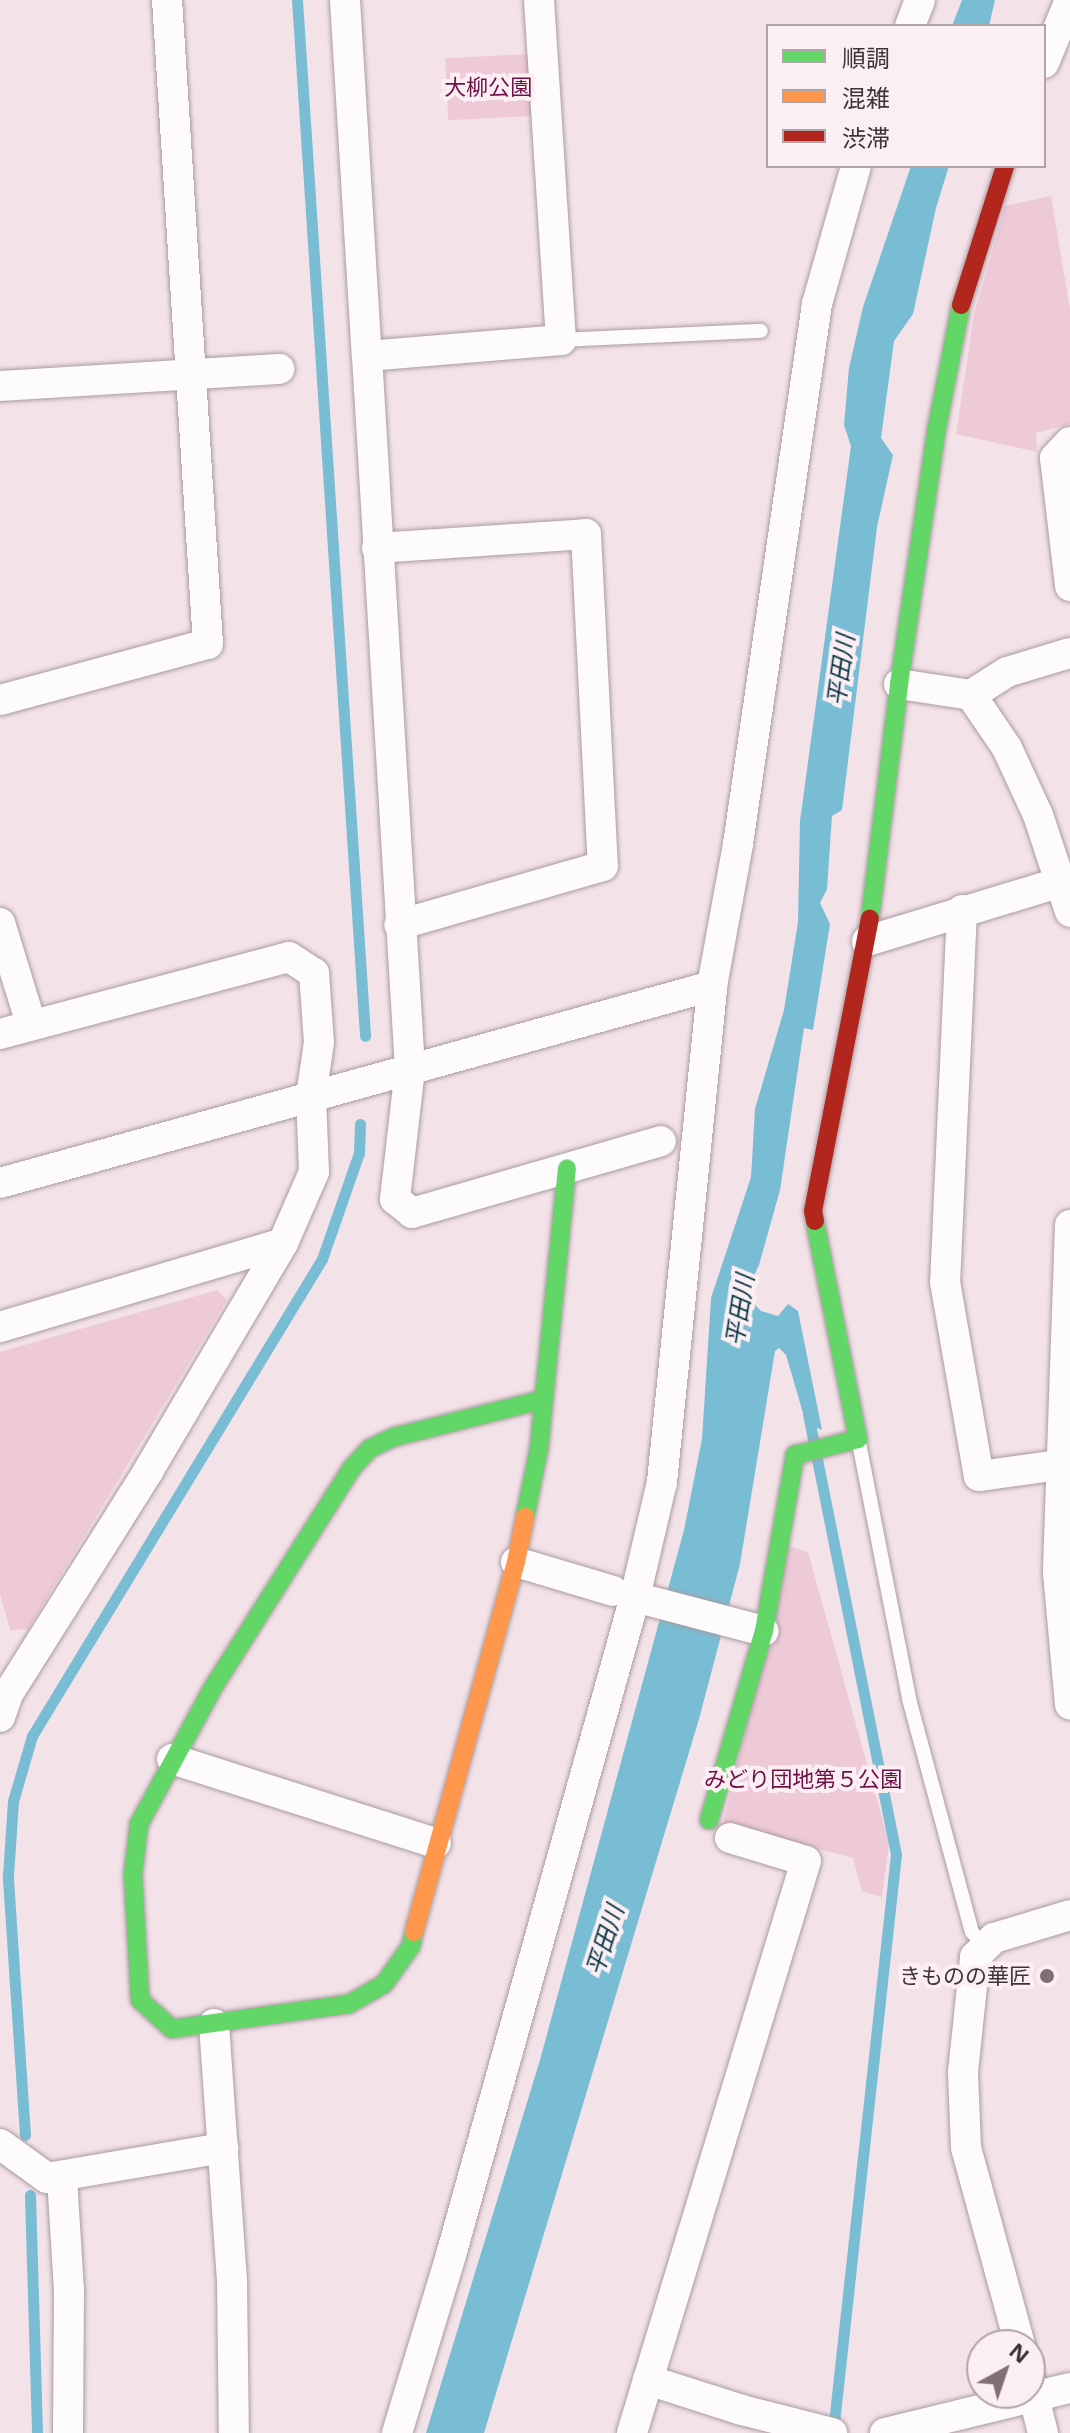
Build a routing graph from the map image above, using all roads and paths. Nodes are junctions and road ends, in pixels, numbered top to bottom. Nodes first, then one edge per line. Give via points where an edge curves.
1 (167, 0) edge
2 (345, 0) edge
3 (539, 0) edge
4 (920, 0) edge
5 (1070, 0) edge
6 (911, 24) edge
7 (1046, 58) edge
8 (855, 168) edge
9 (1004, 168) edge
10 (761, 331) dead end
11 (561, 340) junction
12 (367, 356) junction
13 (279, 369) dead end
14 (193, 373) junction
15 (0, 386) edge
16 (1070, 442) edge
17 (377, 548) junction
18 (1070, 586) edge
19 (1070, 653) edge
20 (899, 684) junction
21 (971, 695) junction
22 (0, 700) edge
23 (1061, 882) junction
24 (962, 910) junction
25 (1070, 912) edge
26 (0, 923) edge
27 (399, 925) junction
28 (867, 941) junction
29 (712, 986) junction
30 (31, 1024) junction
31 (0, 1034) edge
32 (410, 1069) junction
33 (311, 1097) junction
34 (661, 1141) dead end
35 (567, 1168) junction
36 (0, 1183) edge
37 (1070, 1225) edge
38 (283, 1243) junction
39 (0, 1327) edge
40 (1067, 1361) edge
41 (541, 1400) junction
42 (849, 1442) junction
43 (1059, 1465) junction
44 (516, 1562) junction
45 (632, 1596) junction
46 (754, 1629) junction
47 (0, 1664) edge
48 (1070, 1704) edge
49 (4, 1706) edge
50 (172, 1759) junction
51 (719, 1829) joint
52 (436, 1843) junction
53 (1070, 1915) edge
54 (985, 1947) junction
55 (214, 2024) junction
56 (0, 2144) edge
57 (223, 2148) junction
58 (62, 2177) junction
59 (1016, 2329) edge
60 (648, 2380) junction
61 (1046, 2388) edge
62 (1070, 2388) edge
63 (966, 2408) edge
64 (1037, 2409) edge
65 (739, 2422) edge
66 (827, 2432) edge
67 (68, 2433) edge
68 (234, 2433) edge
69 (397, 2433) edge
70 (632, 2433) edge
71 (881, 2433) edge
72 (1043, 2433) edge

1 - 14 street
2 - 12 street
3 - 11 street
4 - 6 street
5 - 7 street
8 - 29 street via 817,304 738,844
9 - 20 street via 961,303
10 - 11 lane
11 - 12 street
12 - 17 street
13 - 14 street
14 - 15 street
14 - 22 street via 208,644
16 - 18 street via 1055,458
17 - 27 street
17 - 27 street via 586,534 603,866
19 - 21 street via 1007,672
20 - 21 street
20 - 28 street
21 - 23 street via 1007,748
23 - 24 street
23 - 25 street
24 - 28 street
24 - 43 street via 945,1282 979,1476
26 - 30 street
27 - 32 street
28 - 42 street via 813,1211
29 - 32 street
29 - 45 street via 662,1482
30 - 31 street
30 - 33 street via 289,957 314,973 319,1042
32 - 33 street
32 - 35 street via 395,1199 412,1213
33 - 36 street
33 - 38 street via 314,1172
34 - 35 street
35 - 41 street
37 - 40 street
38 - 39 street
38 - 49 street
40 - 43 street
41 - 44 street via 539,1448
41 - 50 street via 394,1437 369,1449 352,1468
42 - 46 street via 795,1455
42 - 54 lane via 909,1699 972,1932
43 - 48 street via 1058,1573
44 - 45 street
44 - 52 street
45 - 46 street
45 - 69 street
46 - 51 street
47 - 49 street
50 - 52 street
50 - 55 street via 139,1824 133,1874 140,2000 172,2029
51 - 60 street via 806,1861
52 - 55 street via 411,1946 384,1984 349,2004
53 - 54 street via 994,1938
54 - 59 street via 975,1957 963,2072 966,2148
55 - 57 street
56 - 58 street via 47,2178
57 - 58 street
57 - 68 street
58 - 67 street via 69,2290
60 - 65 street
60 - 70 street
61 - 62 street
63 - 71 street
64 - 72 street
65 - 66 street

